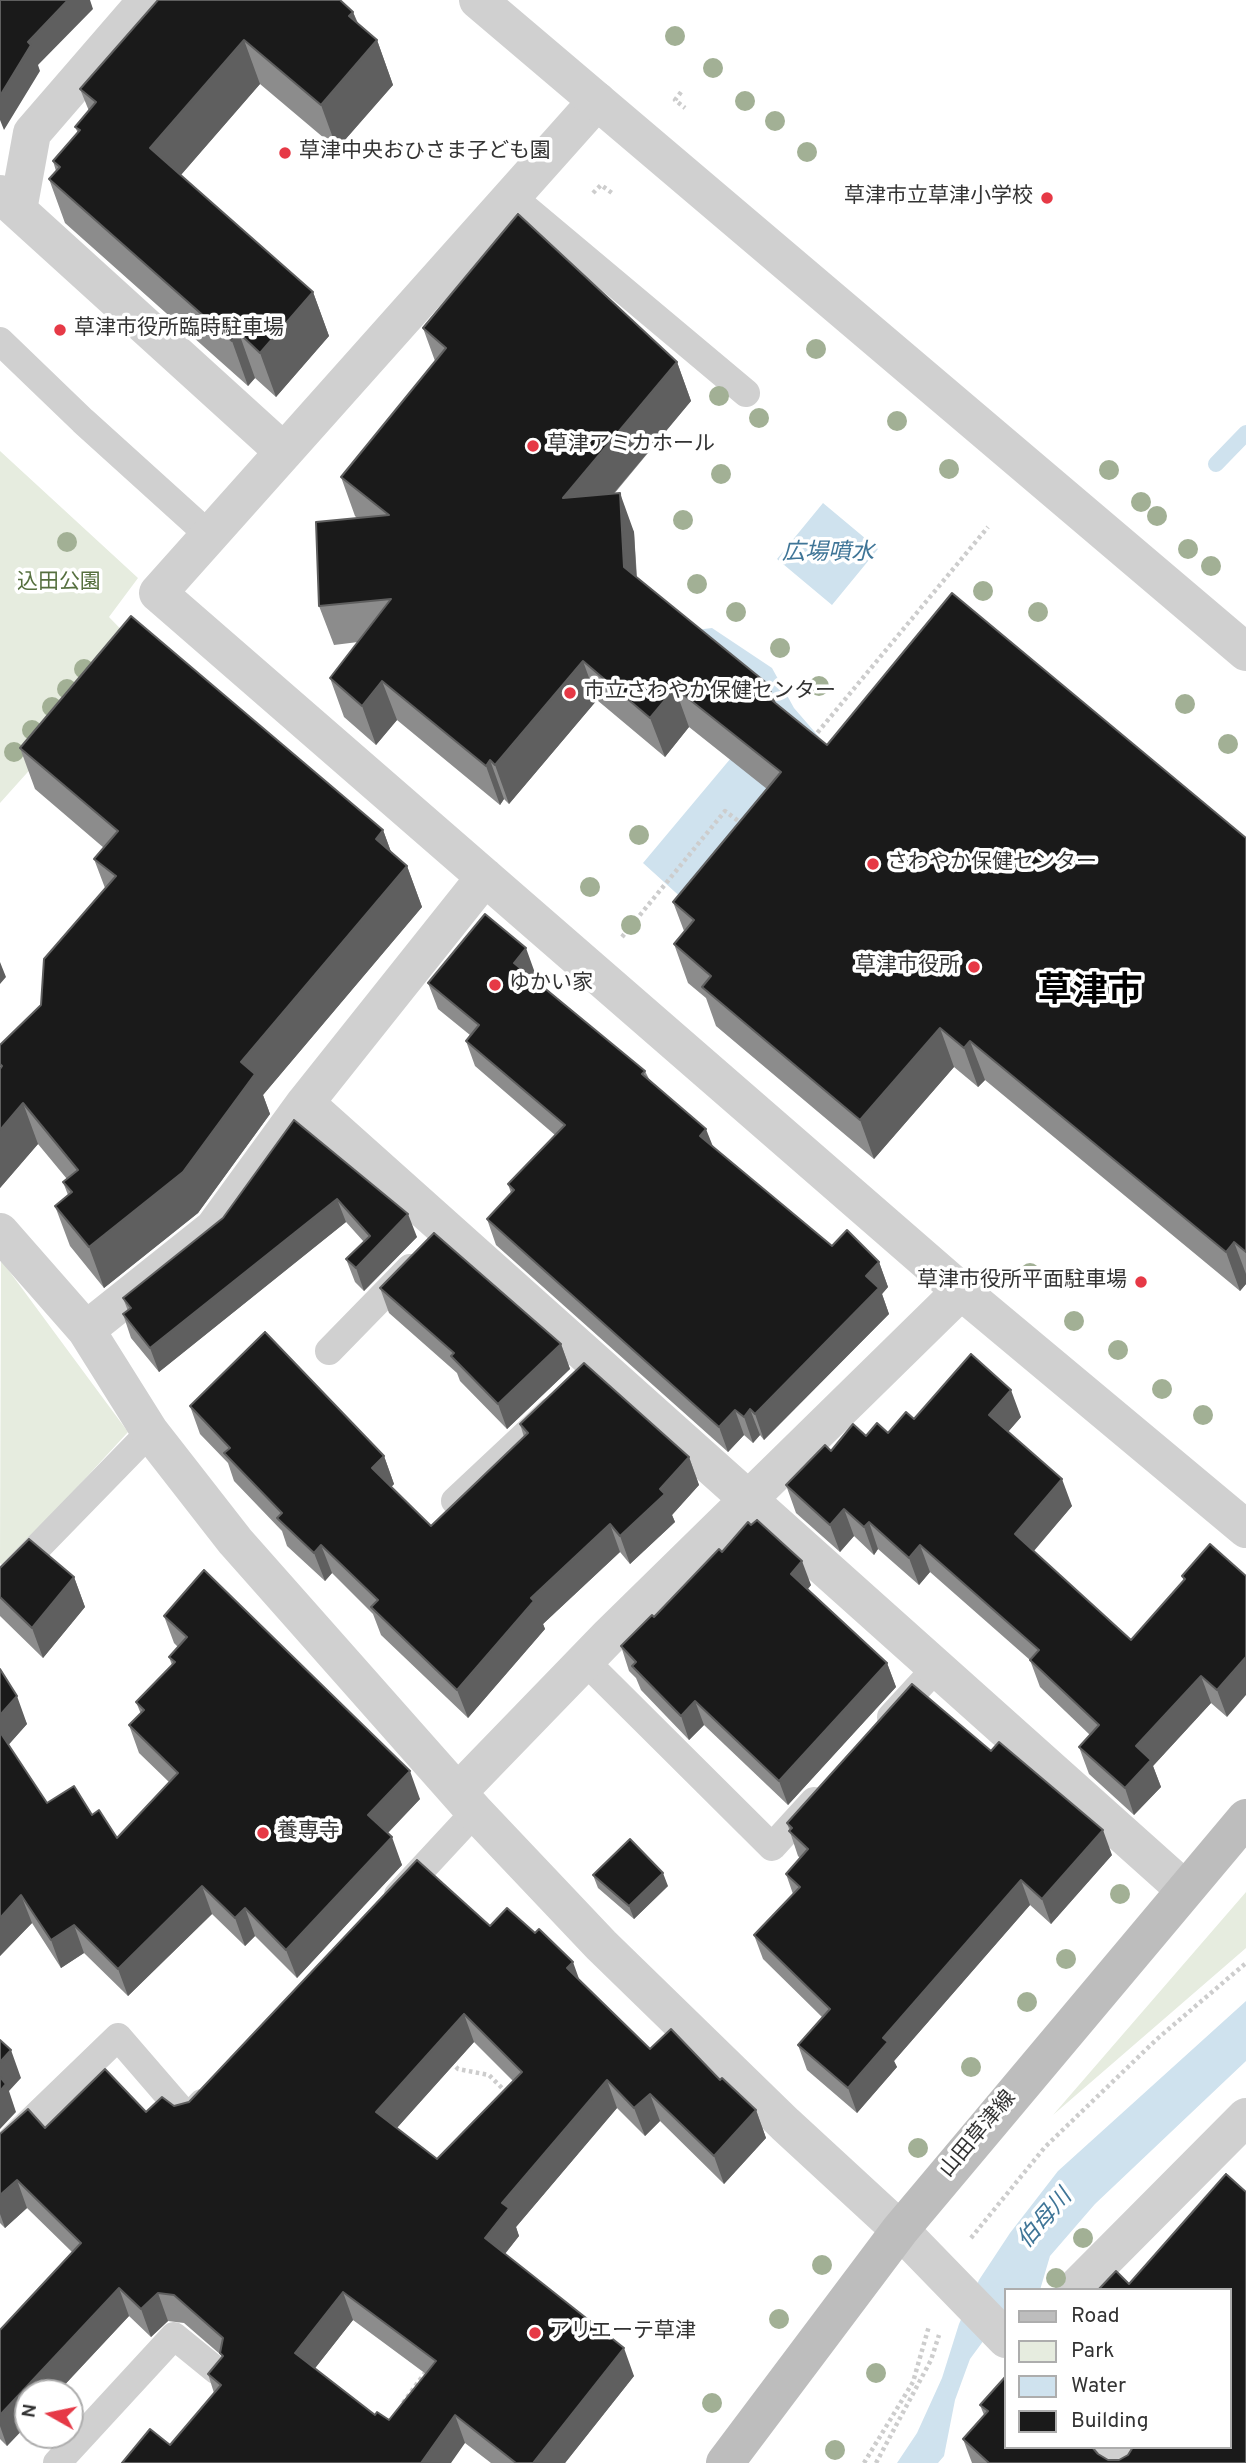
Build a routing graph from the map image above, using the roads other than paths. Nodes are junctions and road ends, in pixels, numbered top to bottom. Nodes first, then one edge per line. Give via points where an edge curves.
1 (147, 0) edge
2 (478, 0) edge
3 (597, 101) junction
4 (512, 197) junction
5 (9, 202) edge
6 (0, 341) edge
7 (746, 393) dead end
8 (284, 452) junction
9 (209, 535) junction
10 (1246, 652) edge
11 (485, 877) junction
12 (305, 1103) junction
13 (447, 1230) junction
14 (0, 1232) edge
15 (961, 1291) junction
16 (86, 1330) junction
17 (329, 1351) dead end
18 (582, 1380) junction
19 (150, 1432) junction
20 (455, 1501) edge
21 (750, 1501) junction
22 (1246, 1529) edge
23 (0, 1586) edge
24 (586, 1662) junction
25 (937, 1667) junction
26 (873, 1737) edge
27 (836, 1777) edge
28 (467, 1802) junction
29 (1246, 1818) edge
30 (1184, 1889) junction
31 (383, 1910) edge
32 (216, 2088) edge
33 (1246, 2117) edge
34 (0, 2151) edge
35 (900, 2230) junction
36 (1076, 2288) edge
37 (1004, 2337) edge
38 (217, 2371) edge
39 (1109, 2449) edge
40 (57, 2463) edge
41 (724, 2463) edge
42 (1122, 2463) edge

1 - 5 street via 32,133
2 - 3 street
3 - 4 street
3 - 10 street
4 - 7 lane
4 - 8 street
5 - 8 street
6 - 9 lane
8 - 9 street
9 - 11 street via 158,593
11 - 12 street
11 - 15 street
12 - 13 street
12 - 16 street via 214,1228
13 - 17 lane
13 - 18 street
14 - 16 street
15 - 21 street
15 - 22 street
16 - 19 street
18 - 20 lane
18 - 21 street
19 - 23 lane
19 - 28 street via 235,1541
21 - 24 street
21 - 25 street
24 - 27 lane via 772,1847
24 - 28 street
25 - 26 lane
25 - 30 street
28 - 31 lane
28 - 35 street via 601,1945
29 - 30 main road, 山田草津線
30 - 35 main road, 山田草津線
32 - 34 lane via 188,2118 118,2037
33 - 36 street
35 - 37 street
35 - 41 main road, 山田草津線
38 - 40 lane via 174,2336
39 - 42 street

